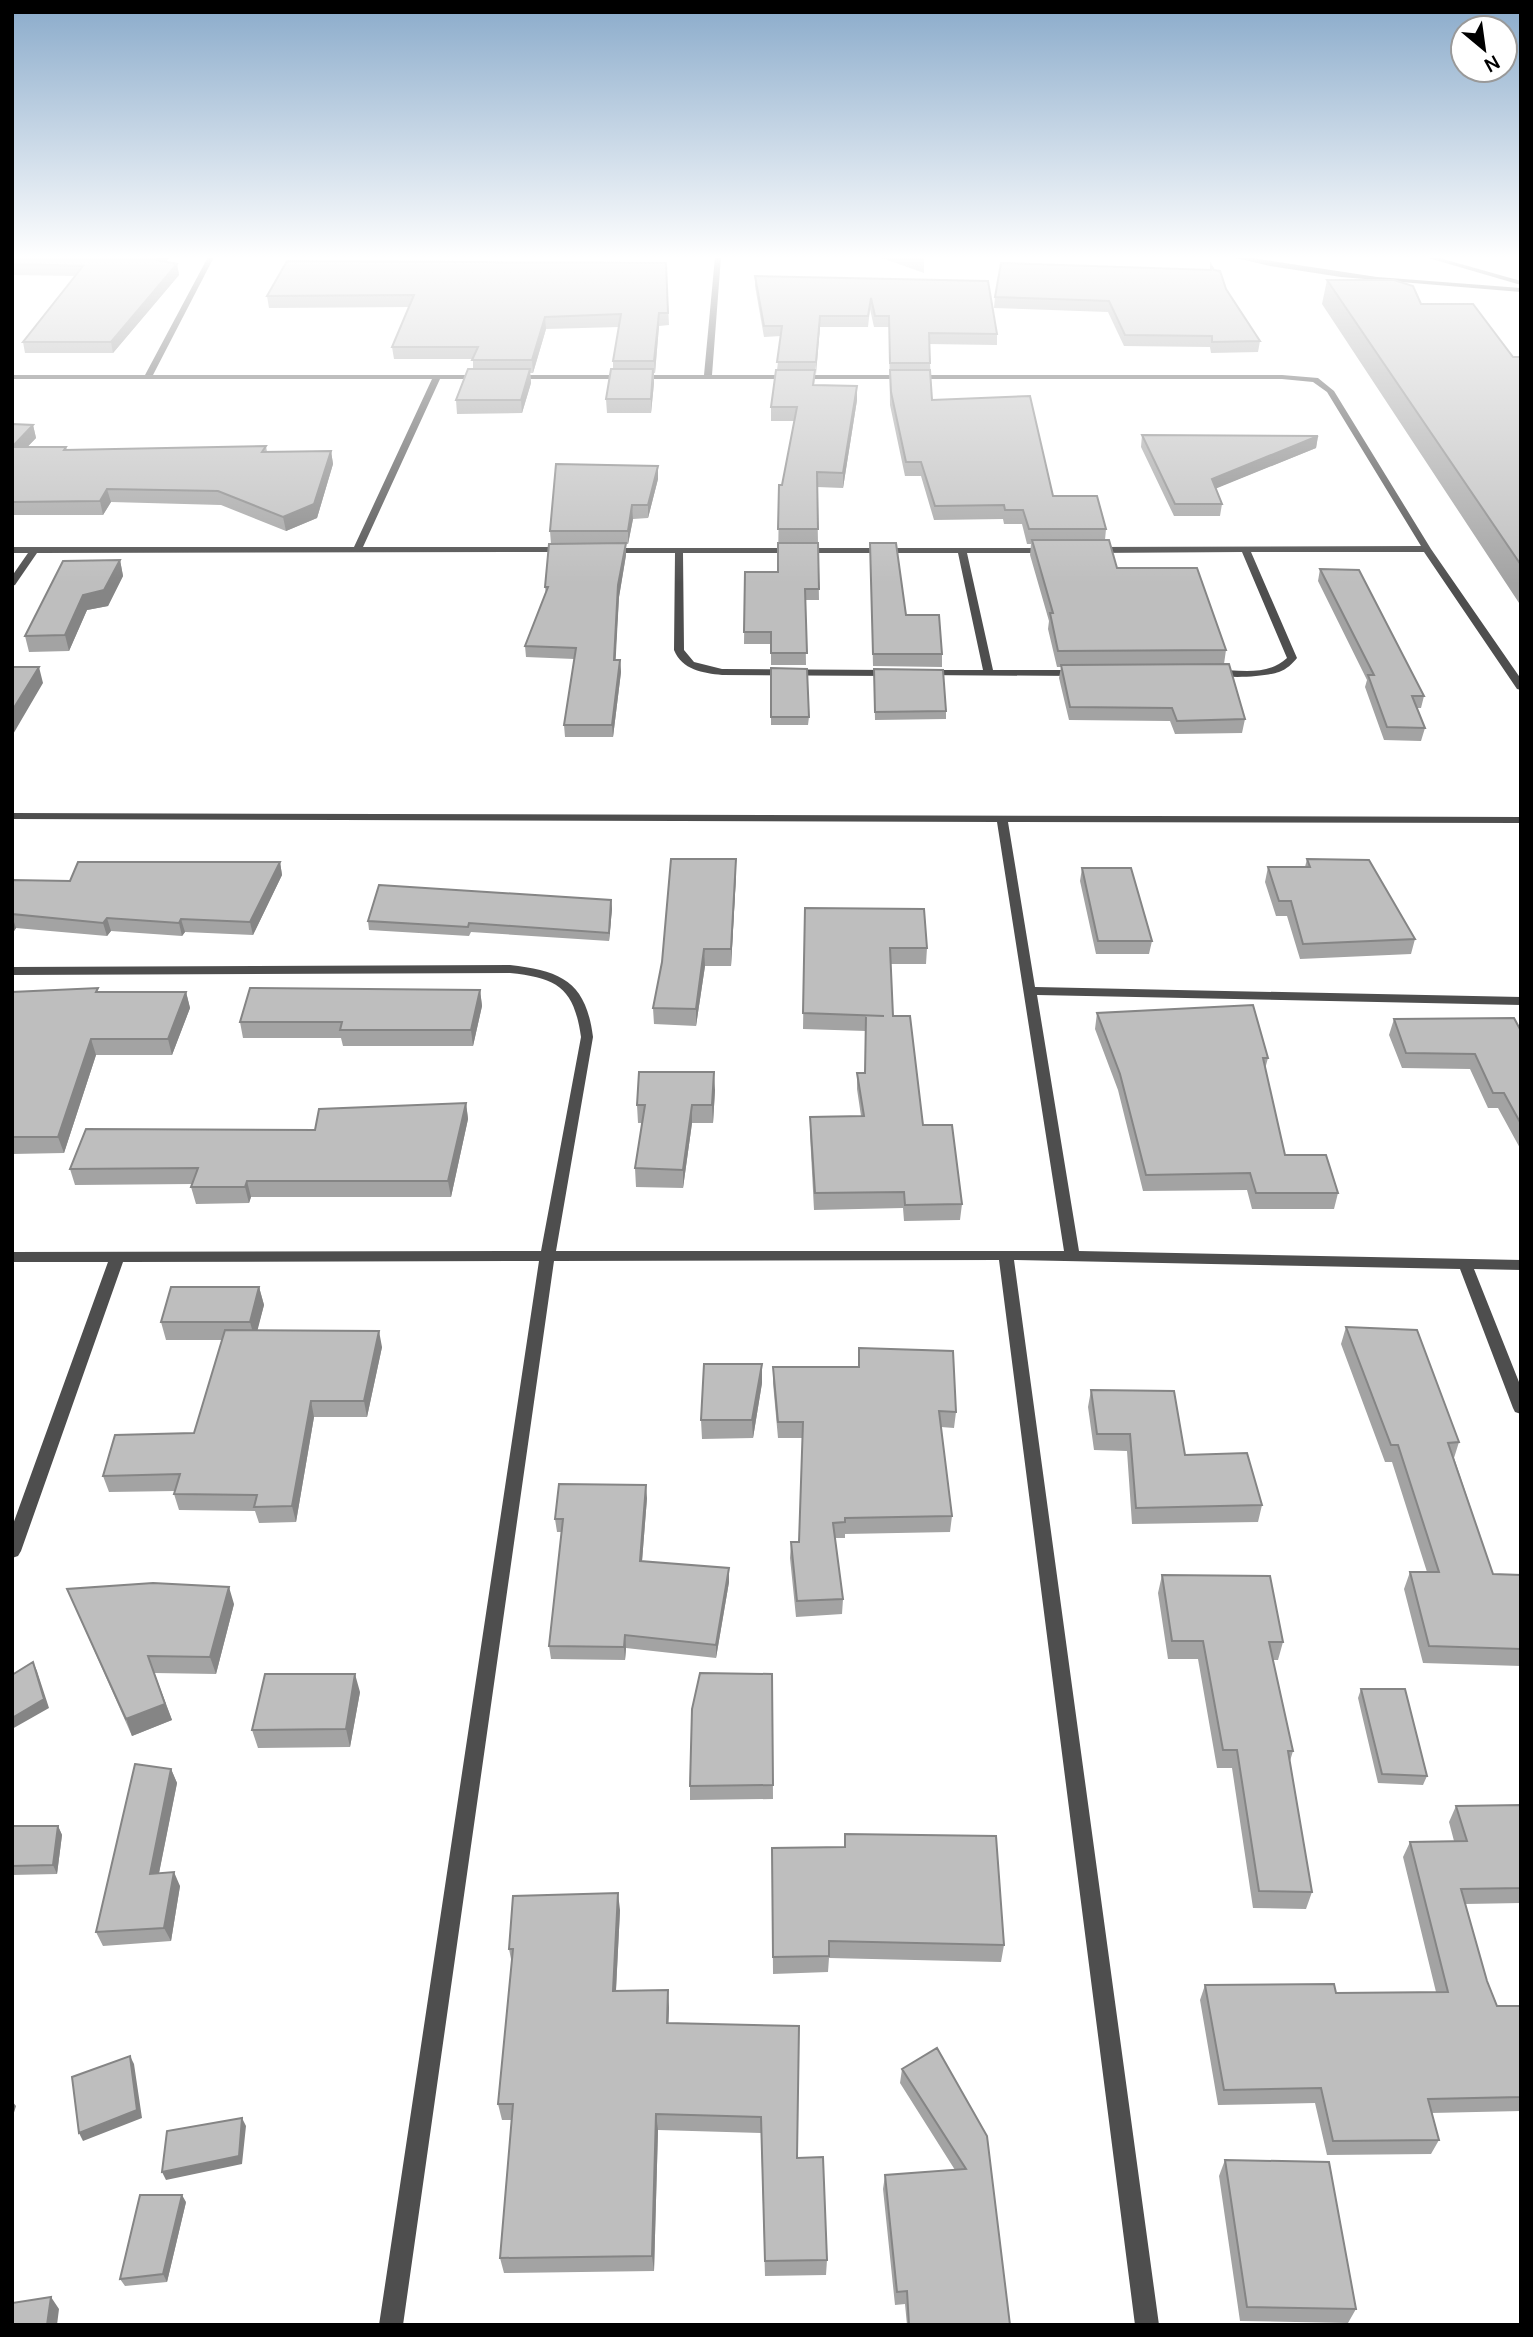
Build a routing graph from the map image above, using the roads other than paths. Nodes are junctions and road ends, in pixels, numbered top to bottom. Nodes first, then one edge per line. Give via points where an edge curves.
1 (154, 366) edge
2 (709, 366) edge
3 (12, 377) edge
4 (148, 377) junction
5 (438, 377) junction
6 (492, 377) edge
7 (505, 377) edge
8 (708, 377) junction
9 (358, 549) junction
10 (1427, 549) junction
11 (12, 550) edge
12 (34, 550) junction
13 (581, 550) edge
14 (595, 550) edge
15 (679, 550) junction
16 (962, 550) junction
17 (1057, 550) edge
18 (1084, 550) edge
19 (1247, 550) junction
20 (12, 583) edge
21 (1196, 672) edge
22 (989, 673) junction
23 (1086, 673) edge
24 (1521, 687) edge
25 (12, 816) edge
26 (1002, 817) junction
27 (1521, 821) edge
28 (12, 971) edge
29 (1030, 991) junction
30 (1521, 1001) edge
31 (548, 1253) junction
32 (1006, 1255) junction
33 (1072, 1255) junction
34 (12, 1257) edge
35 (117, 1257) junction
36 (1465, 1264) junction
37 (1521, 1265) edge
38 (1521, 1408) edge
39 (12, 1551) edge
40 (391, 2325) edge
41 (1147, 2325) edge

1 - 4 street
2 - 8 street
3 - 4 street
4 - 5 street
5 - 6 street
5 - 9 street
7 - 8 street
8 - 10 street via 1315,380 1330,391
9 - 12 street
9 - 13 street
10 - 19 street
10 - 24 street
11 - 12 street
12 - 20 street
14 - 15 street
15 - 16 street
15 - 22 street via 679,654 700,669
16 - 17 street
16 - 22 street
18 - 19 street
19 - 21 street via 1292,658 1272,671
22 - 23 street
25 - 26 street
26 - 27 street
26 - 29 street
28 - 31 street via 510,970 555,978 582,1003 587,1037
29 - 30 street
29 - 33 street
31 - 32 street
31 - 35 street
31 - 40 street
32 - 33 street
32 - 41 street
33 - 36 street
34 - 35 street
35 - 39 street
36 - 37 street
36 - 38 street

